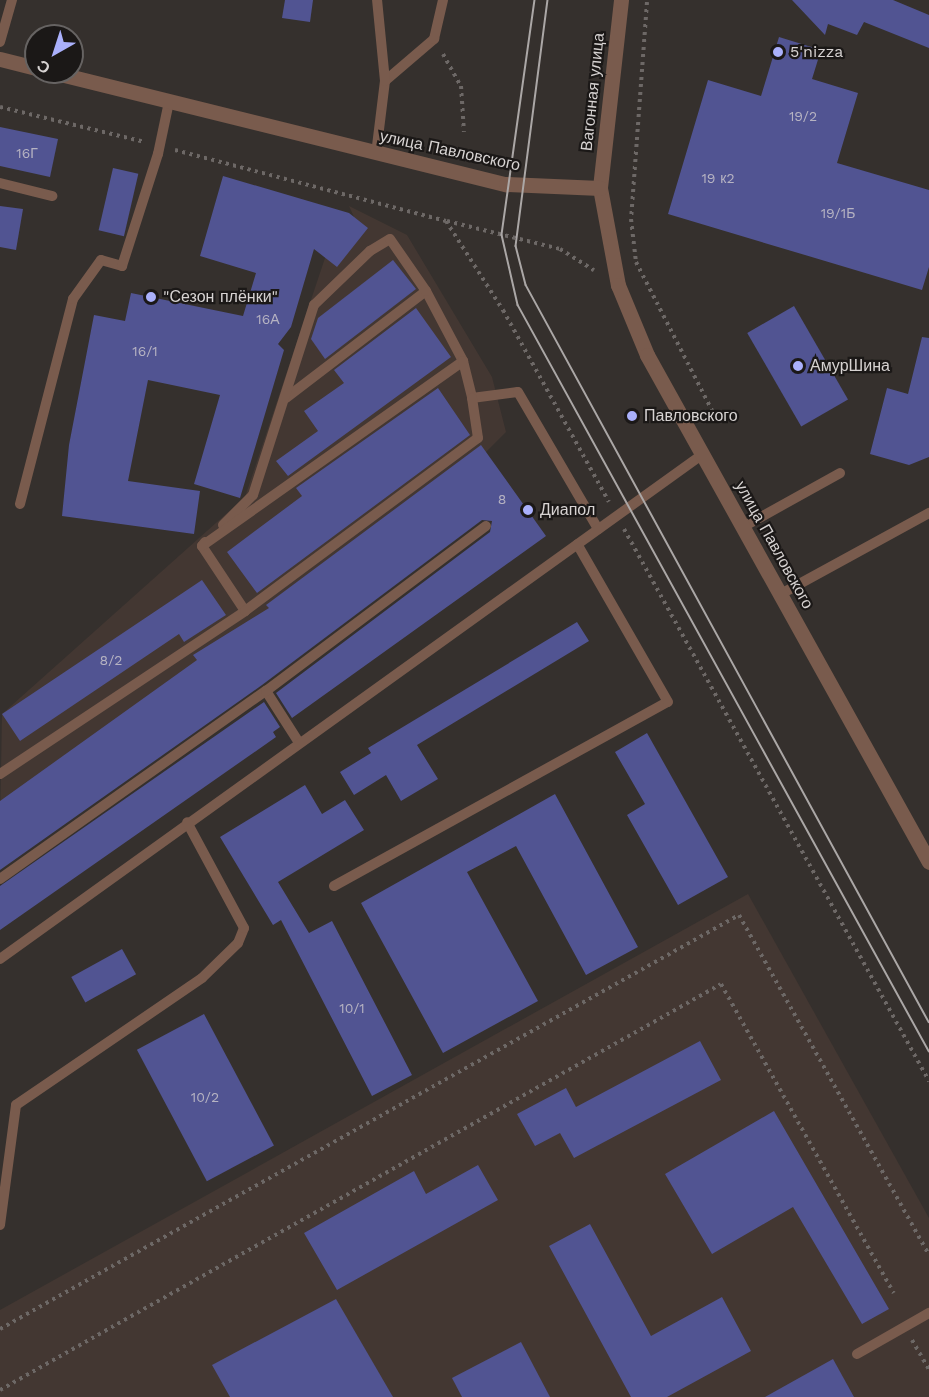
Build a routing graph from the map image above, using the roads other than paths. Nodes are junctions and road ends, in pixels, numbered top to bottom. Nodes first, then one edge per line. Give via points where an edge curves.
1 (12, 0) edge
2 (377, 0) edge
3 (443, 0) edge
4 (621, 0) edge
5 (0, 42) edge
6 (0, 59) edge
7 (24, 65) edge
8 (84, 80) edge
9 (385, 81) junction
10 (169, 102) junction
11 (376, 154) junction
12 (0, 183) edge
13 (600, 188) junction
14 (52, 196) dead end
15 (426, 291) junction
16 (462, 361) junction
17 (286, 398) junction
18 (472, 398) junction
19 (703, 454) junction
20 (840, 473) dead end
21 (20, 504) dead end
22 (929, 513) edge
23 (486, 526) dead end
24 (743, 527) junction
25 (598, 529) junction
26 (577, 544) junction
27 (202, 546) junction
28 (781, 594) junction
29 (245, 611) junction
30 (266, 691) junction
31 (298, 741) junction
32 (0, 774) edge
33 (187, 822) junction
34 (929, 862) edge
35 (0, 879) edge
36 (334, 886) dead end
37 (0, 959) edge
38 (0, 1225) edge
39 (929, 1313) edge
40 (856, 1354) dead end

1 - 5 lane
2 - 9 lane
3 - 9 lane via 434,39
4 - 13 street, Вагонная улица
6 - 7 street
8 - 10 street, улица Павловского
9 - 11 lane
10 - 11 street, улица Павловского
10 - 21 lane via 122,266 101,260 73,299
11 - 13 street, улица Павловского via 506,183
12 - 14 lane
13 - 19 street, улица Павловского via 618,285 647,355
15 - 16 lane
15 - 17 lane
15 - 17 lane via 390,239 370,251 314,305
16 - 18 lane
16 - 27 lane
17 - 27 lane via 253,495
18 - 25 lane via 519,392
18 - 29 lane via 478,438
19 - 24 street, улица Павловского
19 - 25 lane
20 - 24 lane
22 - 28 lane
23 - 30 lane
24 - 28 street, улица Павловского
25 - 26 lane
26 - 31 lane
26 - 36 lane via 668,702
27 - 29 lane
28 - 34 street, улица Павловского
29 - 32 lane
30 - 31 lane
30 - 35 lane
31 - 33 lane
33 - 37 lane
33 - 38 lane via 244,928 238,943 202,978 16,1105
39 - 40 lane

